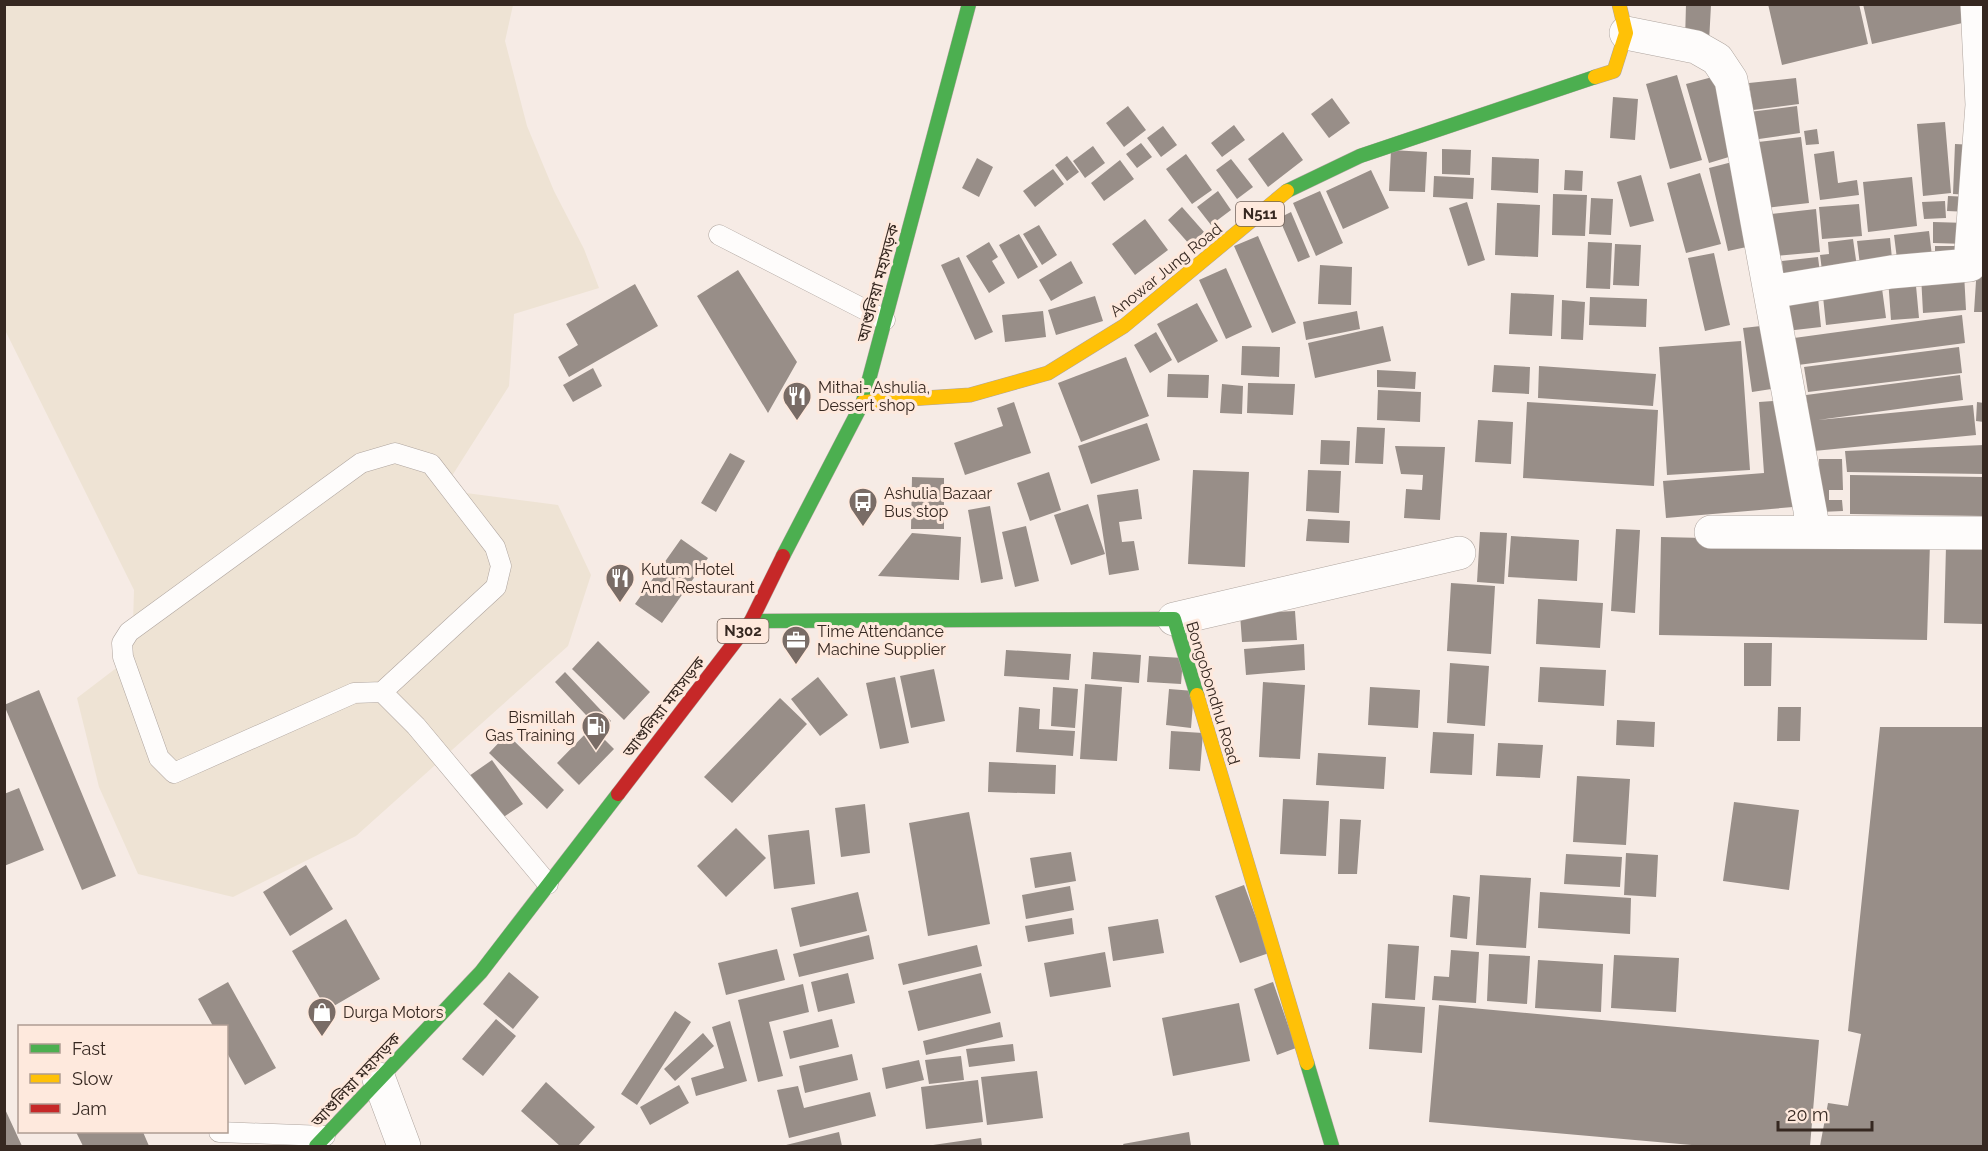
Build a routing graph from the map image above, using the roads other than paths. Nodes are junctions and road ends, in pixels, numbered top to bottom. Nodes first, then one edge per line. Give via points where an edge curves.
1 (969, 4) edge
2 (1977, 4) edge
3 (1622, 19) edge
4 (719, 235) dead end
5 (1770, 292) junction
6 (885, 320) junction
7 (863, 402) junction
8 (1711, 532) dead end
9 (1814, 532) junction
10 (1983, 533) edge
11 (1459, 553) dead end
12 (1174, 620) junction
13 (751, 621) junction
14 (382, 692) junction
15 (548, 885) junction
16 (379, 1079) junction
17 (228, 1132) edge
18 (320, 1141) edge
19 (404, 1146) edge
20 (1332, 1146) edge

1 - 6 main road, আশুলিয়া মহাসড়ক / N302
2 - 5 street via 1982,105 1970,265 1891,272
3 - 5 street via 1717,59 1731,80
3 - 7 main road, Anowar Jung Road / N511 via 1614,70 1359,156 1290,189 1124,326 1048,373 970,395
4 - 6 lane
5 - 9 street
6 - 7 main road, আশুলিয়া মহাসড়ক / N302
7 - 13 main road, আশুলিয়া মহাসড়ক / N302
8 - 9 street
9 - 10 street
11 - 12 street
12 - 13 main road, Bongobondhu Road
12 - 20 main road, Bongobondhu Road
13 - 15 main road, আশুলিয়া মহাসড়ক / N302
14 - 14 lane via 354,693 174,774 159,758 123,657 122,643 129,632 361,463 395,453 431,464 495,547 501,566 496,587
14 - 15 lane via 416,726
15 - 16 main road, আশুলিয়া মহাসড়ক / N302 via 481,972
16 - 18 main road, আশুলিয়া মহাসড়ক / N302
16 - 19 street
17 - 18 lane

